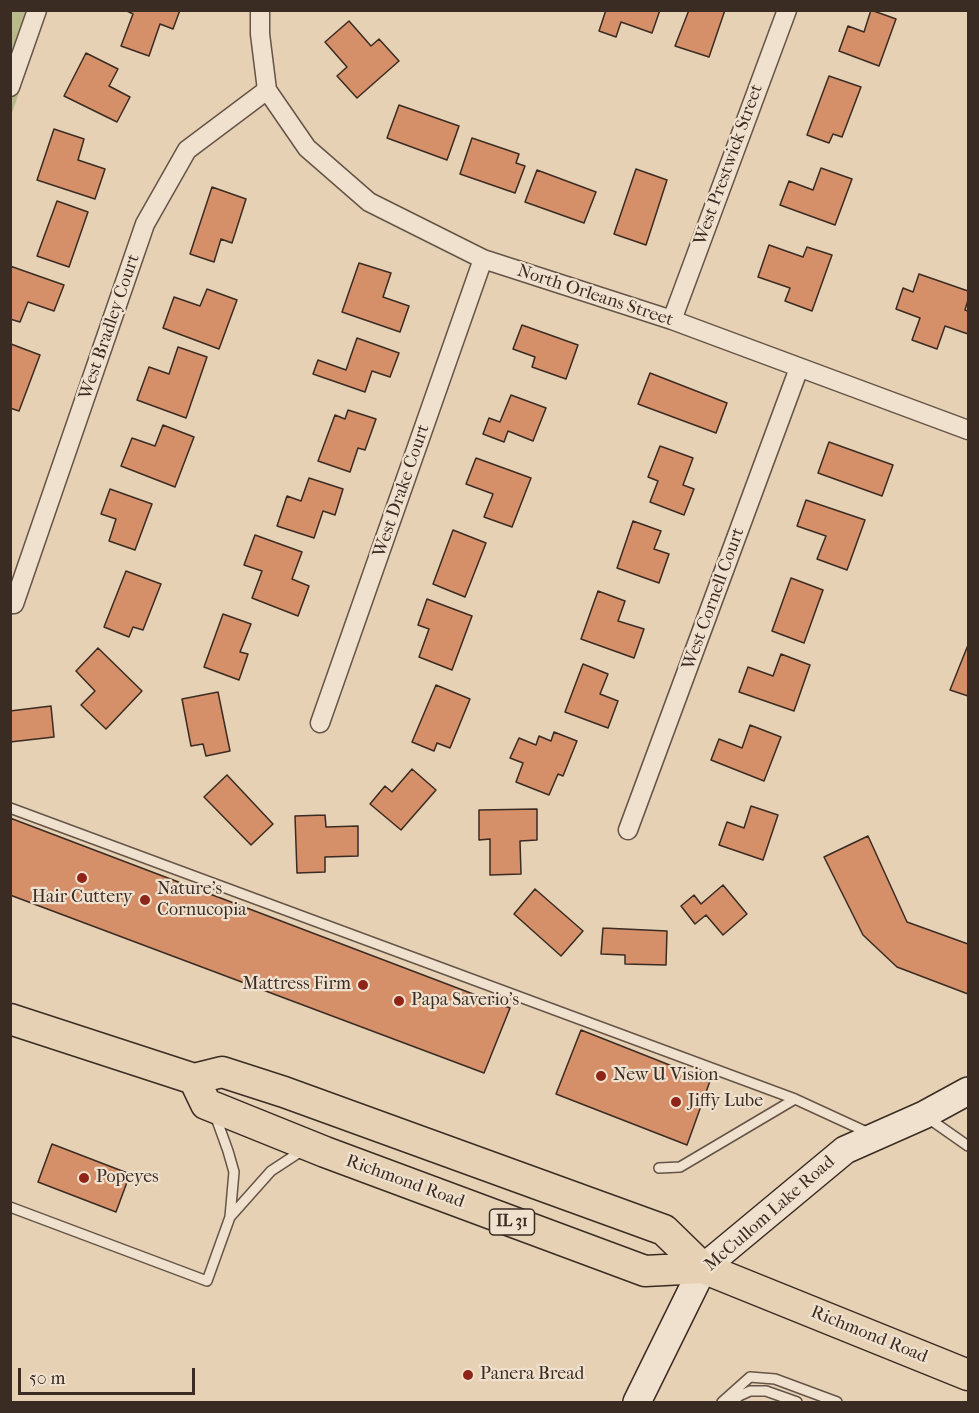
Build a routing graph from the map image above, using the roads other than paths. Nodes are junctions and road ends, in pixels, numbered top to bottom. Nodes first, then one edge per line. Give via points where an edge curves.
1 (37, 10) edge
2 (260, 10) edge
3 (787, 10) edge
4 (10, 87) edge
5 (267, 90) junction
6 (483, 259) junction
7 (672, 320) junction
8 (800, 368) junction
9 (969, 430) edge
10 (14, 604) dead end
11 (320, 723) dead end
12 (10, 807) edge
13 (628, 830) dead end
14 (10, 1019) edge
15 (194, 1079) junction
16 (969, 1092) edge
17 (795, 1099) junction
18 (212, 1107) junction
19 (924, 1115) junction
20 (874, 1136) junction
21 (310, 1146) junction
22 (969, 1146) edge
23 (659, 1168) dead end
24 (10, 1207) edge
25 (231, 1217) junction
26 (703, 1268) junction
27 (969, 1375) edge
28 (637, 1402) edge
29 (722, 1402) edge
30 (732, 1402) edge
31 (797, 1402) edge
32 (837, 1402) edge

1 - 4 street
2 - 5 street
3 - 7 street, West Prestwick Street
5 - 6 street, North Orleans Street via 308,148 369,201
5 - 10 street, West Bradley Court via 187,150 146,224
6 - 7 street, North Orleans Street
6 - 11 street, West Drake Court
7 - 8 street, North Orleans Street
8 - 9 street, North Orleans Street
8 - 13 street, West Cornell Court
12 - 17 lane
14 - 15 main road
15 - 18 main road via 206,1104
15 - 26 main road, Richmond Road / IL 31 via 222,1072 263,1085 664,1230
16 - 19 street, McCullom Lake Road
17 - 20 lane
17 - 23 lane via 680,1167
18 - 21 main road, Richmond Road / IL 31
18 - 25 lane via 234,1172
19 - 20 street, McCullom Lake Road
19 - 22 lane
20 - 26 street, McCullom Lake Road via 845,1150
21 - 25 lane via 271,1171
21 - 26 main road, Richmond Road / IL 31 via 645,1271
24 - 25 lane via 207,1281
26 - 27 main road, Richmond Road / IL 31
26 - 28 street, McCullom Lake Road
29 - 32 lane via 750,1377 775,1379
30 - 31 lane via 750,1391 766,1391

